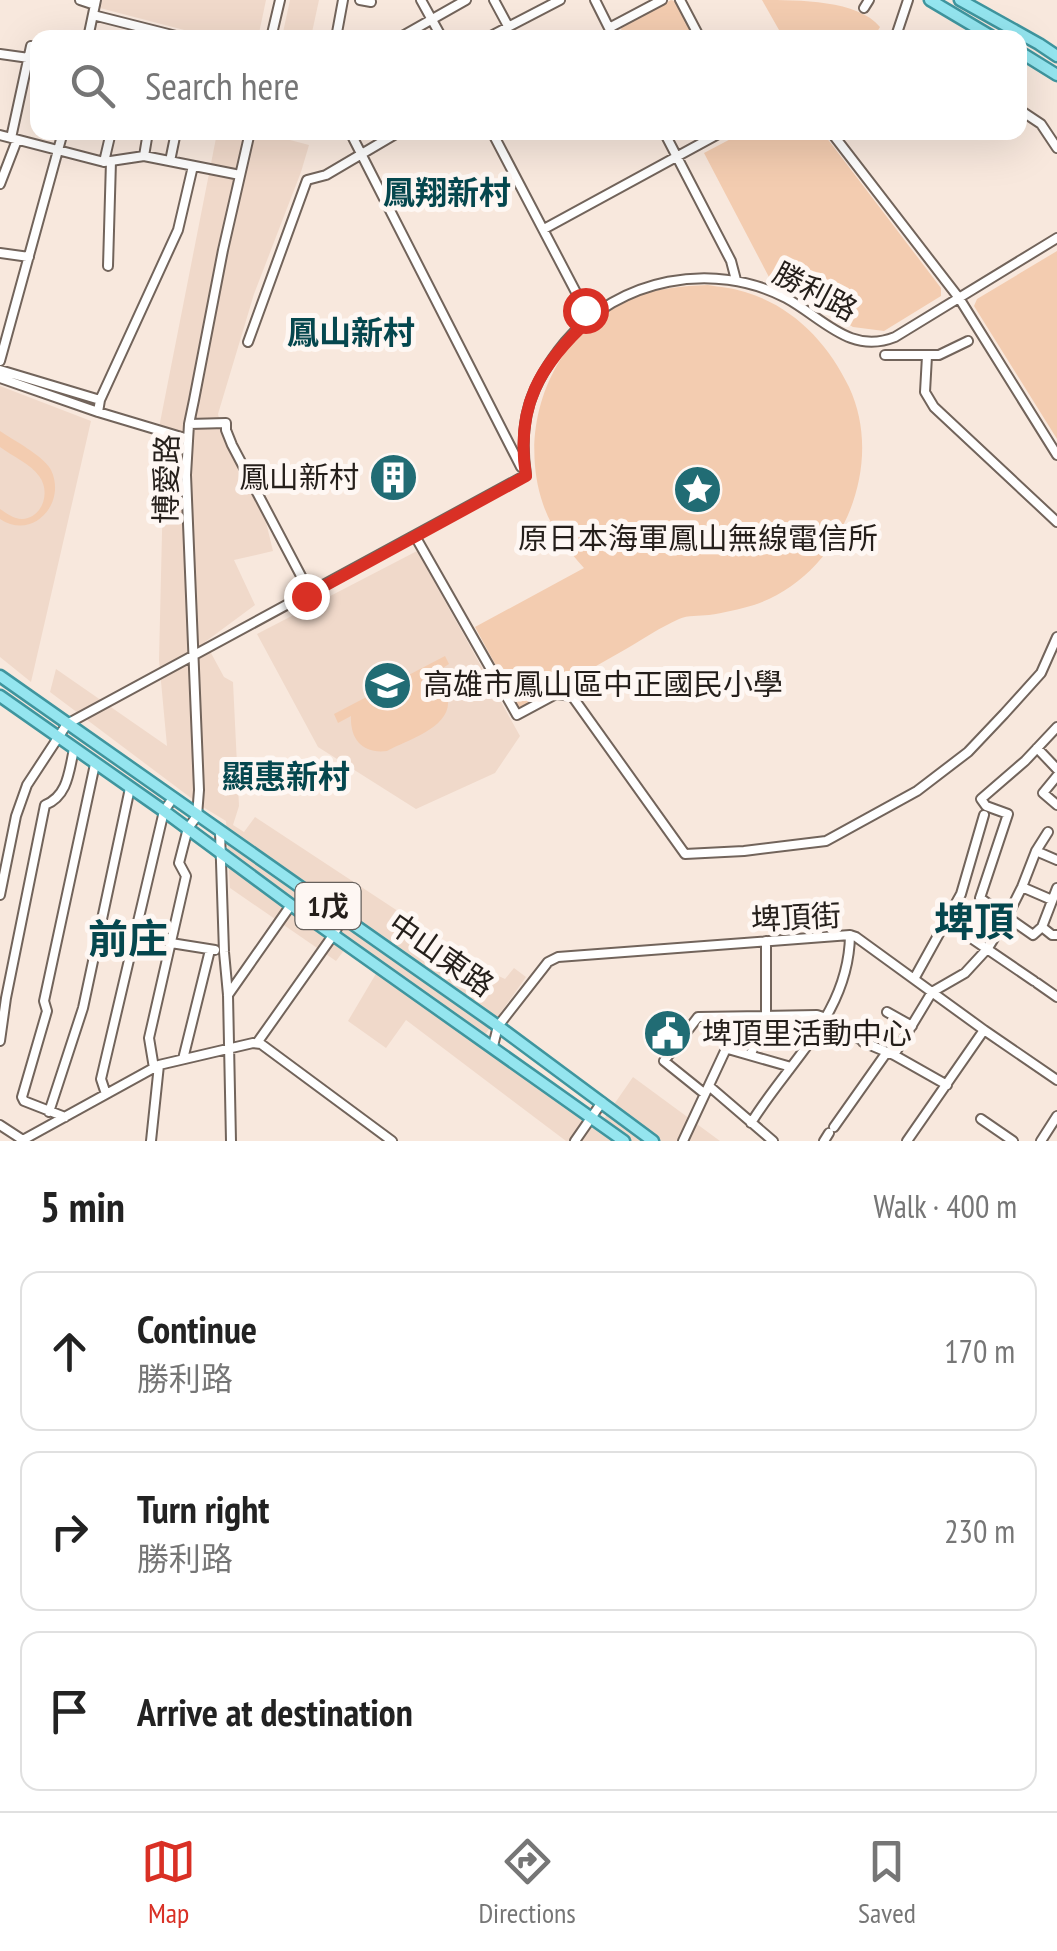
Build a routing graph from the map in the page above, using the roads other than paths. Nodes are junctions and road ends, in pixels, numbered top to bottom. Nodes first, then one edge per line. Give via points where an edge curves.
1 (80, 0) edge
2 (280, 0) edge
3 (344, 0) edge
4 (360, 0) edge
5 (421, 0) edge
6 (466, 0) edge
7 (494, 0) edge
8 (560, 0) edge
9 (595, 0) edge
10 (662, 0) edge
11 (680, 0) edge
12 (908, 0) edge
13 (930, 0) edge
14 (960, 0) edge
15 (96, 2) edge
16 (371, 2) dead end
17 (93, 15) junction
18 (432, 19) junction
19 (134, 25) junction
20 (508, 26) junction
21 (609, 28) joint
22 (90, 30) edge
23 (133, 30) edge
24 (149, 30) edge
25 (274, 30) edge
26 (338, 30) edge
27 (413, 30) edge
28 (438, 30) edge
29 (501, 30) edge
30 (696, 30) edge
31 (899, 30) edge
32 (981, 30) edge
33 (1014, 30) edge
34 (1027, 37) edge
35 (30, 50) edge
36 (0, 54) edge
37 (1027, 56) edge
38 (1057, 56) edge
39 (28, 58) junction
40 (1057, 75) edge
41 (1027, 115) edge
42 (0, 135) edge
43 (14, 139) junction
44 (61, 140) edge
45 (109, 140) edge
46 (147, 140) edge
47 (174, 140) edge
48 (248, 140) edge
49 (354, 140) edge
50 (385, 140) edge
51 (496, 140) edge
52 (668, 140) edge
53 (708, 140) edge
54 (837, 140) edge
55 (1057, 148) edge
56 (58, 152) junction
57 (361, 153) junction
58 (144, 156) junction
59 (677, 157) junction
60 (170, 160) junction
61 (108, 162) junction
62 (193, 166) junction
63 (240, 175) junction
64 (0, 184) edge
65 (544, 229) junction
66 (1057, 238) edge
67 (0, 254) edge
68 (29, 257) junction
69 (108, 266) dead end
70 (736, 280) junction
71 (959, 298) junction
72 (590, 319) junction
73 (968, 341) dead end
74 (248, 342) dead end
75 (885, 355) dead end
76 (927, 356) junction
77 (0, 362) edge
78 (0, 370) edge
79 (0, 378) edge
80 (100, 400) junction
81 (98, 412) junction
82 (190, 424) junction
83 (188, 439) junction
84 (1057, 456) edge
85 (526, 476) junction
86 (1057, 522) edge
87 (415, 536) junction
88 (310, 593) junction
89 (1057, 637) edge
90 (194, 654) junction
91 (0, 676) edge
92 (1, 700) edge
93 (67, 724) junction
94 (1057, 727) edge
95 (57, 738) junction
96 (1037, 748) junction
97 (74, 749) junction
98 (94, 764) junction
99 (1057, 772) edge
100 (130, 788) junction
101 (173, 798) junction
102 (1057, 804) edge
103 (164, 811) junction
104 (984, 815) dead end
105 (198, 816) junction
106 (188, 828) junction
107 (220, 832) junction
108 (1048, 832) dead end
109 (1036, 851) junction
110 (220, 854) junction
111 (1057, 860) edge
112 (1022, 887) junction
113 (1057, 888) edge
114 (0, 895) edge
115 (1052, 900) junction
116 (291, 905) junction
117 (343, 916) junction
118 (1007, 916) junction
119 (946, 921) junction
120 (1042, 927) junction
121 (334, 934) junction
122 (1057, 935) edge
123 (850, 936) junction
124 (766, 941) junction
125 (171, 943) junction
126 (988, 948) junction
127 (210, 950) junction
128 (224, 952) junction
129 (914, 979) junction
130 (932, 992) junction
131 (228, 994) junction
132 (1057, 997) edge
133 (886, 1012) dead end
134 (766, 1017) junction
135 (824, 1021) junction
136 (498, 1026) junction
137 (912, 1026) junction
138 (984, 1030) junction
139 (0, 1040) edge
140 (256, 1043) junction
141 (493, 1046) junction
142 (228, 1048) junction
143 (751, 1054) junction
144 (891, 1054) junction
145 (183, 1059) junction
146 (156, 1067) junction
147 (791, 1067) junction
148 (1057, 1080) edge
149 (946, 1086) junction
150 (707, 1090) junction
151 (106, 1094) junction
152 (602, 1102) junction
153 (50, 1112) junction
154 (1057, 1116) edge
155 (64, 1117) junction
156 (592, 1117) junction
157 (981, 1118) dead end
158 (750, 1123) junction
159 (0, 1125) edge
160 (829, 1134) edge
161 (26, 1140) edge
162 (151, 1141) edge
163 (231, 1141) edge
164 (392, 1141) edge
165 (575, 1141) edge
166 (624, 1141) edge
167 (653, 1141) edge
168 (683, 1141) edge
169 (774, 1141) edge
170 (907, 1141) edge
171 (1013, 1141) edge
172 (1041, 1141) edge

1 - 15 street
2 - 25 street
3 - 26 street
4 - 16 street
5 - 18 street
6 - 18 street
7 - 20 street
8 - 20 street
9 - 21 street
10 - 21 street
11 - 30 street
12 - 31 street
13 - 32 main road
14 - 33 main road
15 - 17 street
17 - 19 street
17 - 22 street
18 - 27 street
18 - 28 street
19 - 23 street
19 - 24 street
20 - 29 street
34 - 38 main road
35 - 39 street
36 - 39 street
37 - 40 main road
39 - 43 street
41 - 55 street
42 - 43 street
43 - 56 street
43 - 64 street
44 - 56 street
45 - 61 street
46 - 58 street
47 - 60 street
48 - 63 street, 博愛路
49 - 57 street
50 - 57 street
51 - 65 street
52 - 59 street
53 - 59 street
54 - 71 street
56 - 61 street
56 - 68 street
57 - 74 street via 307,180
57 - 85 street
58 - 60 street
58 - 61 street
59 - 65 street
59 - 70 street
60 - 62 street
61 - 69 street
62 - 63 street
62 - 80 street via 178,230
63 - 82 street, 博愛路
65 - 72 street
66 - 71 street, 勝利路
67 - 68 street
68 - 77 street
70 - 71 street, 勝利路 via 872,343 895,337
70 - 72 street, 勝利路 via 656,284
71 - 84 street
72 - 85 street, 勝利路 via 552,358 529,399 522,447
73 - 76 street
75 - 76 street
76 - 86 street via 924,392 934,407
78 - 80 street
79 - 81 street
80 - 81 street
81 - 83 street
82 - 83 street, 博愛路
82 - 88 street via 226,422
83 - 90 street, 博愛路
85 - 87 street
87 - 88 street
87 - 89 street via 517,715 556,694 572,696 685,854 826,842 917,791 1004,714 1040,673
88 - 90 street
90 - 93 street
90 - 105 street, 博愛路
91 - 93 main road, 中山東路 / 1戊
92 - 95 main road, 中山東路 / 1戊
93 - 95 street
93 - 101 main road, 中山東路 / 1戊
94 - 96 street
95 - 97 main road, 中山東路 / 1戊
95 - 114 street via 20,801
96 - 99 street
96 - 118 street via 981,800 1008,814 980,898
97 - 98 main road, 中山東路 / 1戊
97 - 139 street via 66,784 45,804
98 - 100 main road, 中山東路 / 1戊
98 - 153 street via 46,1011 22,1097
99 - 102 street via 1043,792
100 - 103 main road, 中山東路 / 1戊
100 - 153 street via 83,1008
101 - 103 street
101 - 105 main road, 中山東路 / 1戊
103 - 106 main road, 中山東路 / 1戊
103 - 151 street via 101,1079
104 - 119 street
105 - 106 street
105 - 107 main road, 中山東路 / 1戊
106 - 110 main road, 中山東路 / 1戊
106 - 125 street via 179,863 186,876
107 - 110 street
107 - 117 main road, 中山東路 / 1戊
108 - 109 street
109 - 111 street
109 - 112 street
110 - 116 main road, 中山東路 / 1戊
110 - 128 street
112 - 115 street
112 - 118 street
113 - 115 street
115 - 120 street
116 - 121 main road, 中山東路 / 1戊
116 - 131 street
117 - 121 street
117 - 136 main road, 中山東路 / 1戊
118 - 120 street via 1033,935
118 - 126 street
119 - 126 street
119 - 129 street
120 - 122 street
121 - 140 street
121 - 141 main road, 中山東路 / 1戊
123 - 124 street, 埤頂街
123 - 129 street, 埤頂街
123 - 135 street via 848,967
124 - 134 street
124 - 136 street, 埤頂街 via 558,957
125 - 127 street
125 - 146 street via 150,1038
126 - 130 street via 965,974
126 - 132 street
127 - 128 street
127 - 145 street
128 - 131 street
129 - 130 street, 埤頂街
130 - 137 street
130 - 138 street, 埤頂街
131 - 142 street
133 - 137 street
134 - 135 street
134 - 143 street
134 - 150 street via 705,1016 692,1022 664,1061
135 - 144 street
135 - 147 street
136 - 141 street, 埤頂街
136 - 152 main road, 中山東路 / 1戊
137 - 144 street
138 - 148 street, 埤頂街
138 - 149 street
140 - 142 street
140 - 164 street
141 - 156 main road, 中山東路 / 1戊
142 - 145 street
142 - 163 street
143 - 147 street
143 - 150 street via 728,1048
144 - 149 street
144 - 160 street
145 - 146 street
146 - 151 street
146 - 162 street
147 - 158 street
149 - 170 street
150 - 158 street
150 - 168 street
151 - 155 street
152 - 156 street
152 - 167 main road, 中山東路 / 1戊
153 - 155 street
154 - 172 street
155 - 161 street
156 - 165 street
156 - 166 main road, 中山東路 / 1戊
157 - 171 street
158 - 169 street
159 - 161 street

